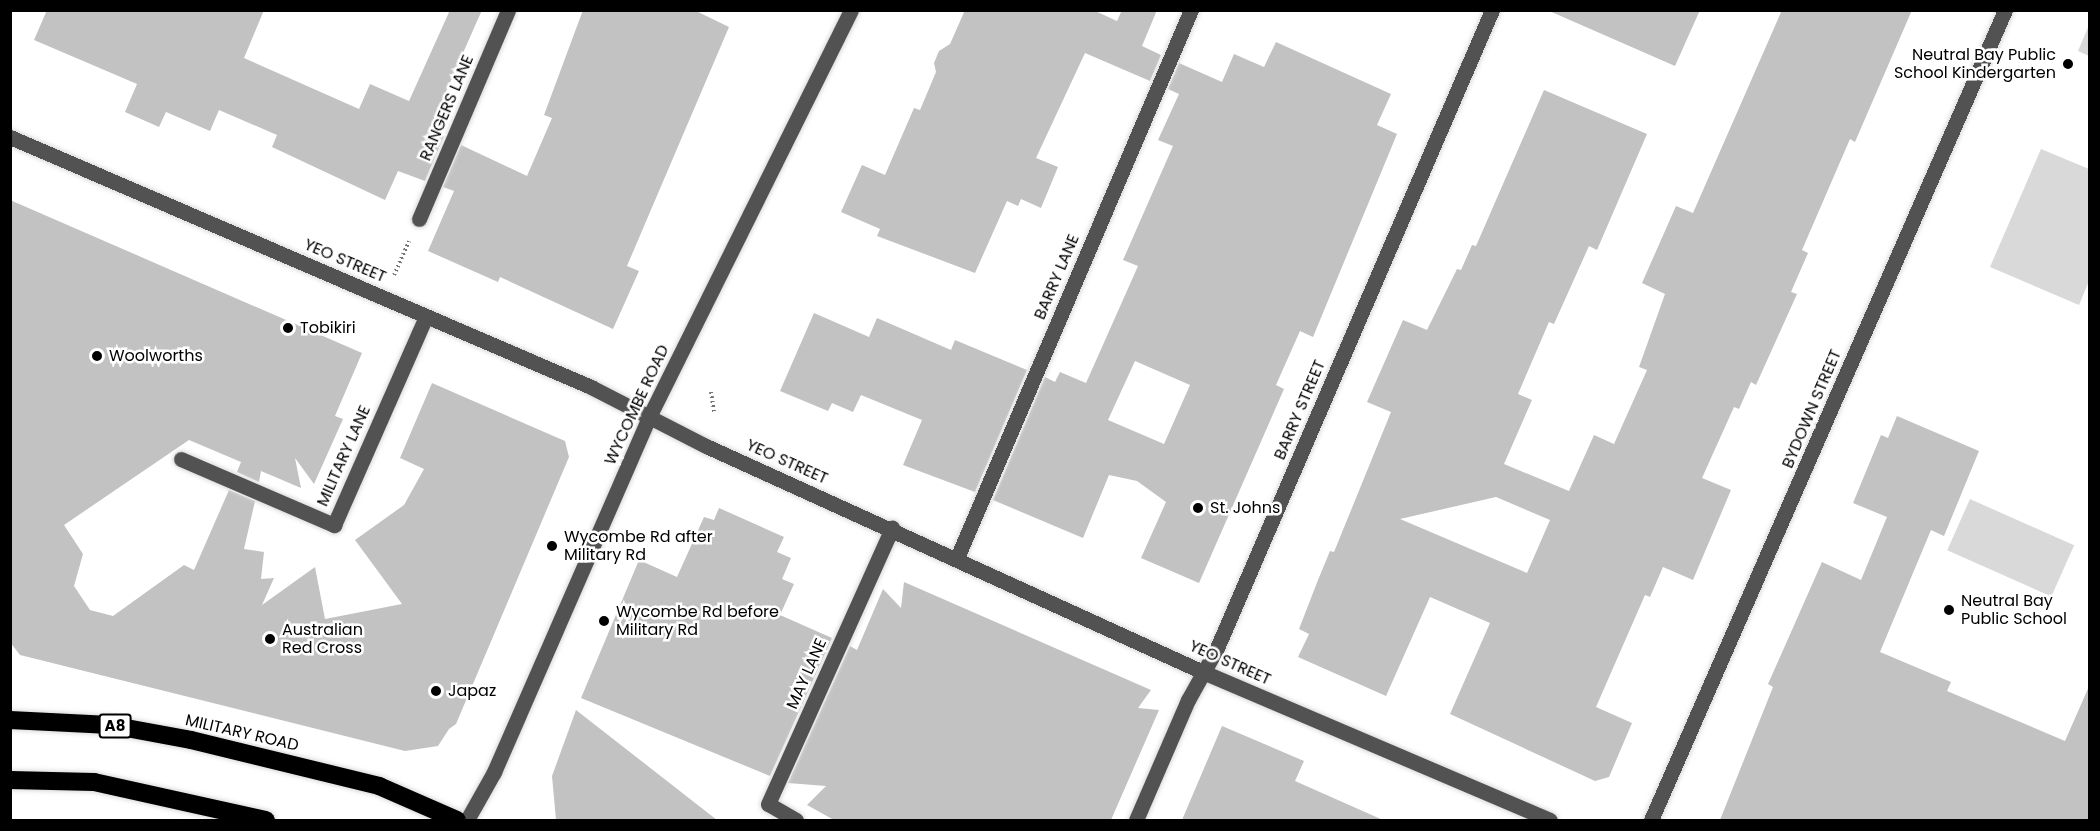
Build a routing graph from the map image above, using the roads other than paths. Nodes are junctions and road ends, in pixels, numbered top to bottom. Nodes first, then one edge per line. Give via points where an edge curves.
1 (508, 10) edge
2 (851, 10) edge
3 (1191, 10) edge
4 (1492, 10) edge
5 (2005, 10) edge
6 (10, 137) edge
7 (419, 219) road end
8 (426, 316) junction
9 (649, 417) junction
10 (181, 459) dead end
11 (892, 528) junction
12 (957, 558) junction
13 (1203, 672) junction
14 (10, 720) edge
15 (10, 780) edge
16 (266, 820) edge
17 (457, 820) edge
18 (467, 820) edge
19 (795, 820) edge
20 (1136, 820) edge
21 (1550, 820) edge
22 (1651, 820) edge

1 - 7 street, RANGERS LANE
2 - 9 street, WYCOMBE ROAD
3 - 12 street, BARRY LANE
4 - 13 street, BARRY STREET via 1217,648
5 - 22 street, BYDOWN STREET
6 - 8 street, YEO STREET
8 - 9 street, YEO STREET via 591,387
8 - 10 street, MILITARY LANE via 334,525
9 - 11 street, YEO STREET
9 - 18 street, WYCOMBE ROAD via 494,772
11 - 12 street, YEO STREET
11 - 19 street, MAY LANE via 768,804
12 - 13 street, YEO STREET
13 - 20 street, BARRY STREET
13 - 21 street, YEO STREET
14 - 17 highway, MILITARY ROAD / A8 via 110,725 191,740 379,786
15 - 16 highway via 94,782

